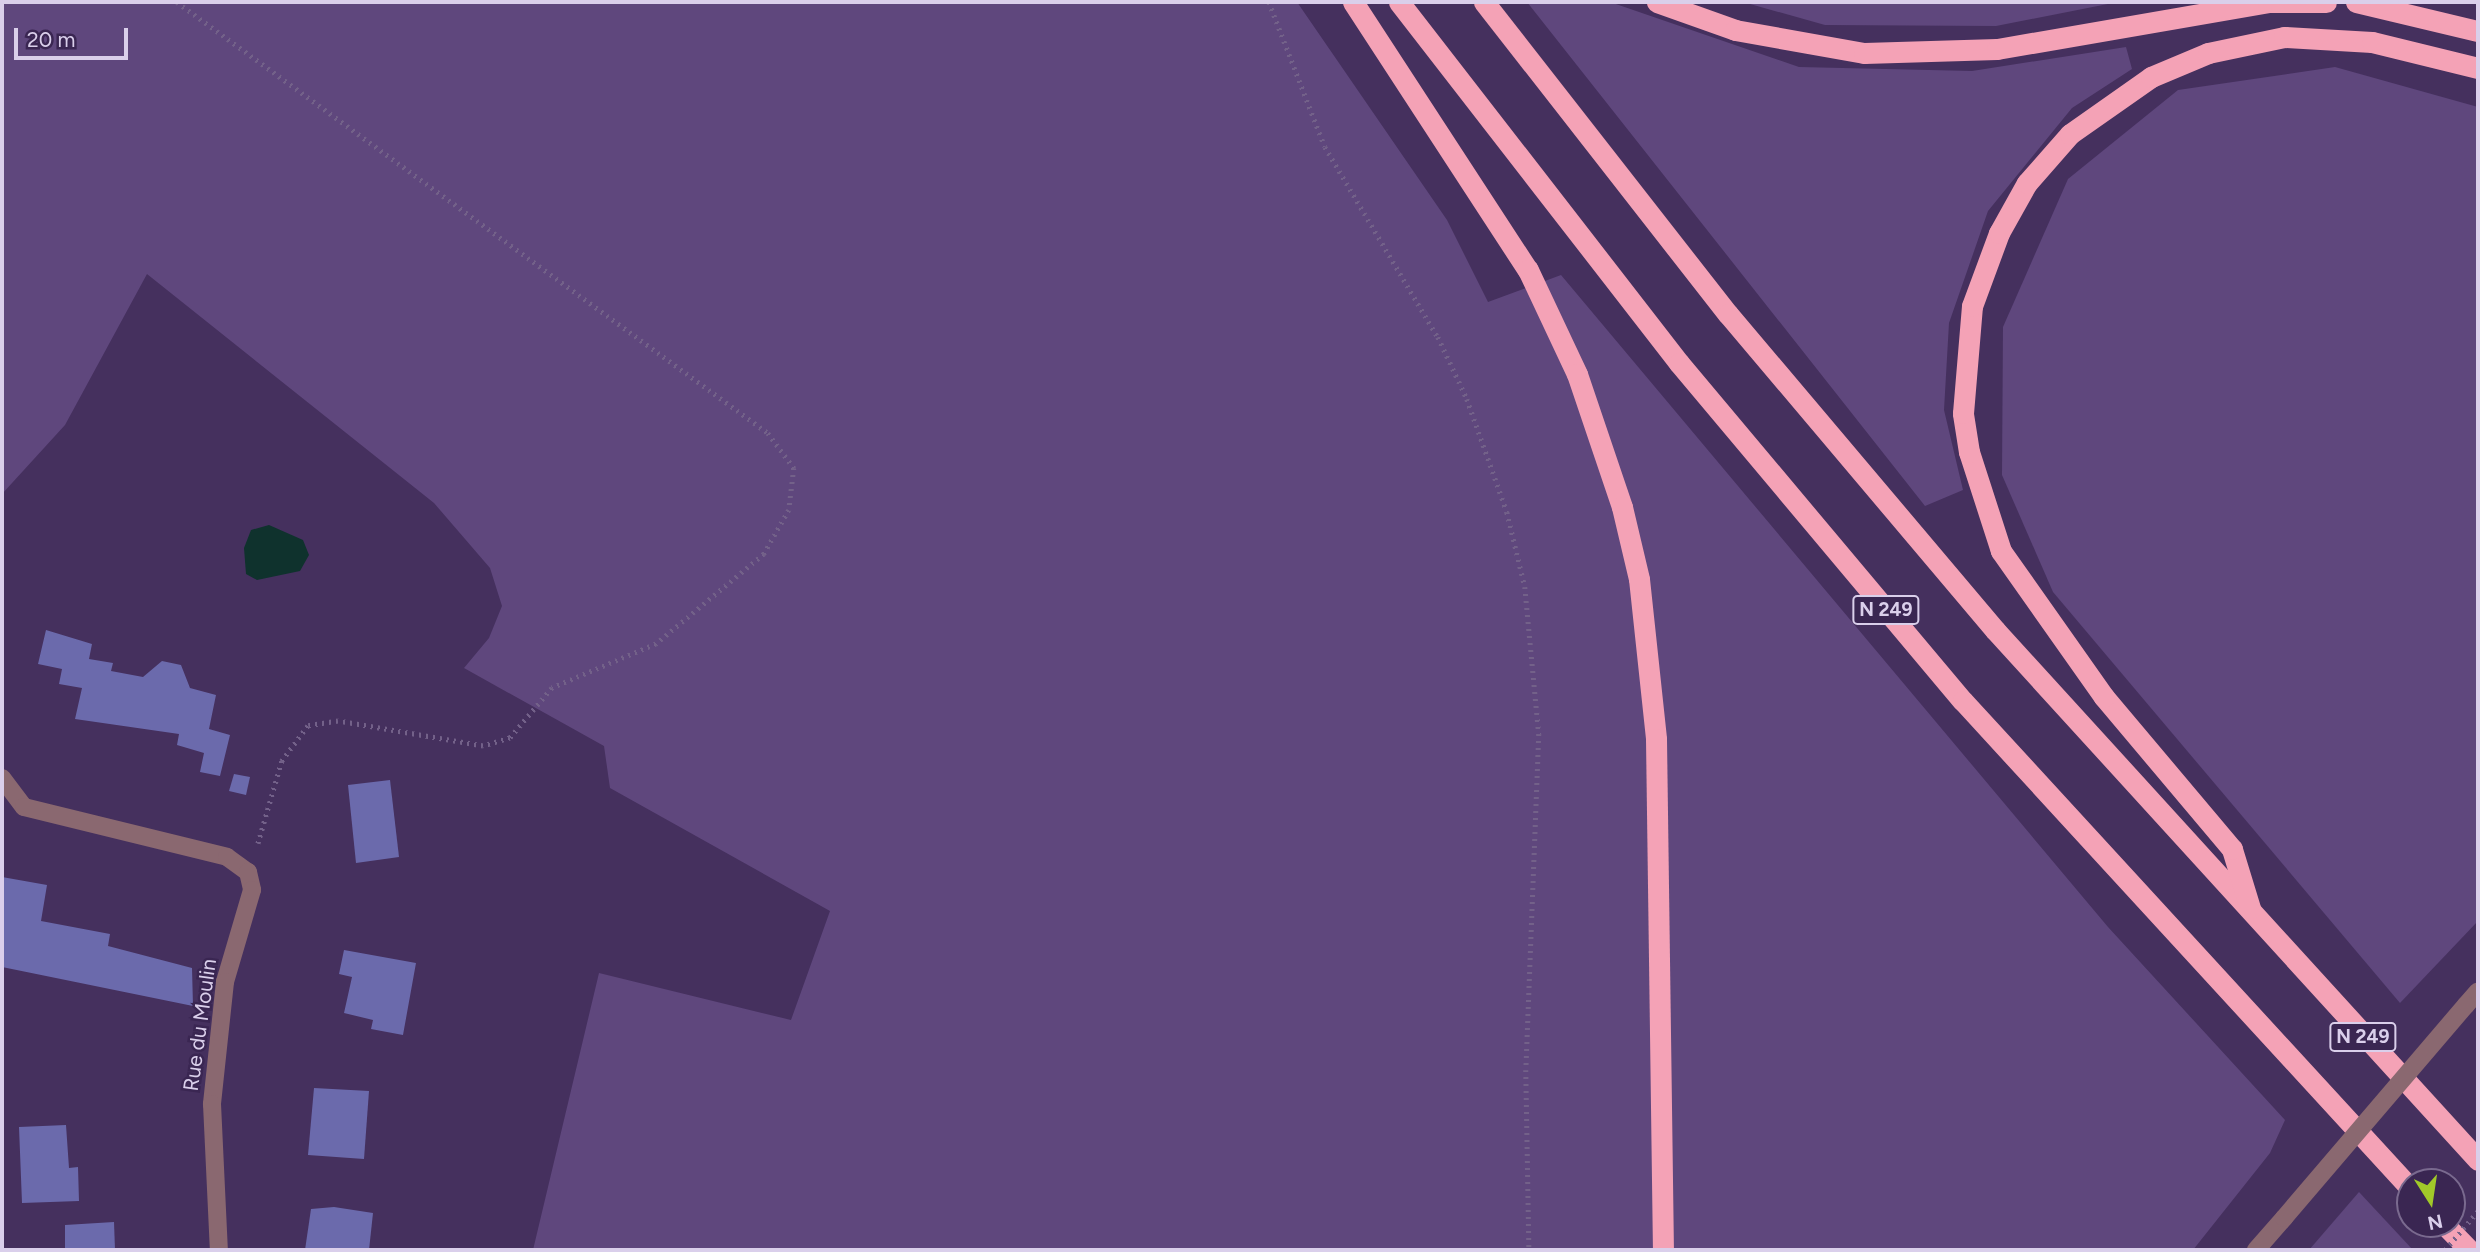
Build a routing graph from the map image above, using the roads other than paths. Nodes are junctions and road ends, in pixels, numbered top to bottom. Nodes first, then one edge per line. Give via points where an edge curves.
1 (1353, 2) edge
2 (1399, 2) edge
3 (1484, 2) edge
4 (1657, 2) edge
5 (2326, 2) edge
6 (2356, 2) edge
7 (2478, 31) edge
8 (2478, 68) edge
9 (2, 778) edge
10 (2251, 912) junction
11 (2472, 998) edge
12 (2478, 1160) edge
13 (2396, 1173) edge
14 (219, 1250) edge
15 (1663, 1250) edge
16 (2256, 1250) edge

1 - 15 highway via 1528,270 1577,374 1622,507 1639,579 1656,738
2 - 13 highway, N 249 via 1679,363 1963,701
3 - 10 highway, N 249 via 1728,314 1959,588
4 - 5 highway via 1735,30 1822,49 1877,53 1997,49 2268,2
6 - 7 highway
8 - 10 highway via 2372,42 2284,37 2208,53 2151,77 2070,134 2027,183 1999,233 1972,306 1963,413 1969,452 2001,551 2064,646 2232,849
9 - 14 street, Rue du Moulin via 24,807 227,857 248,872 251,890 225,982 212,1104
10 - 12 highway, N 249
11 - 16 street, bridge

